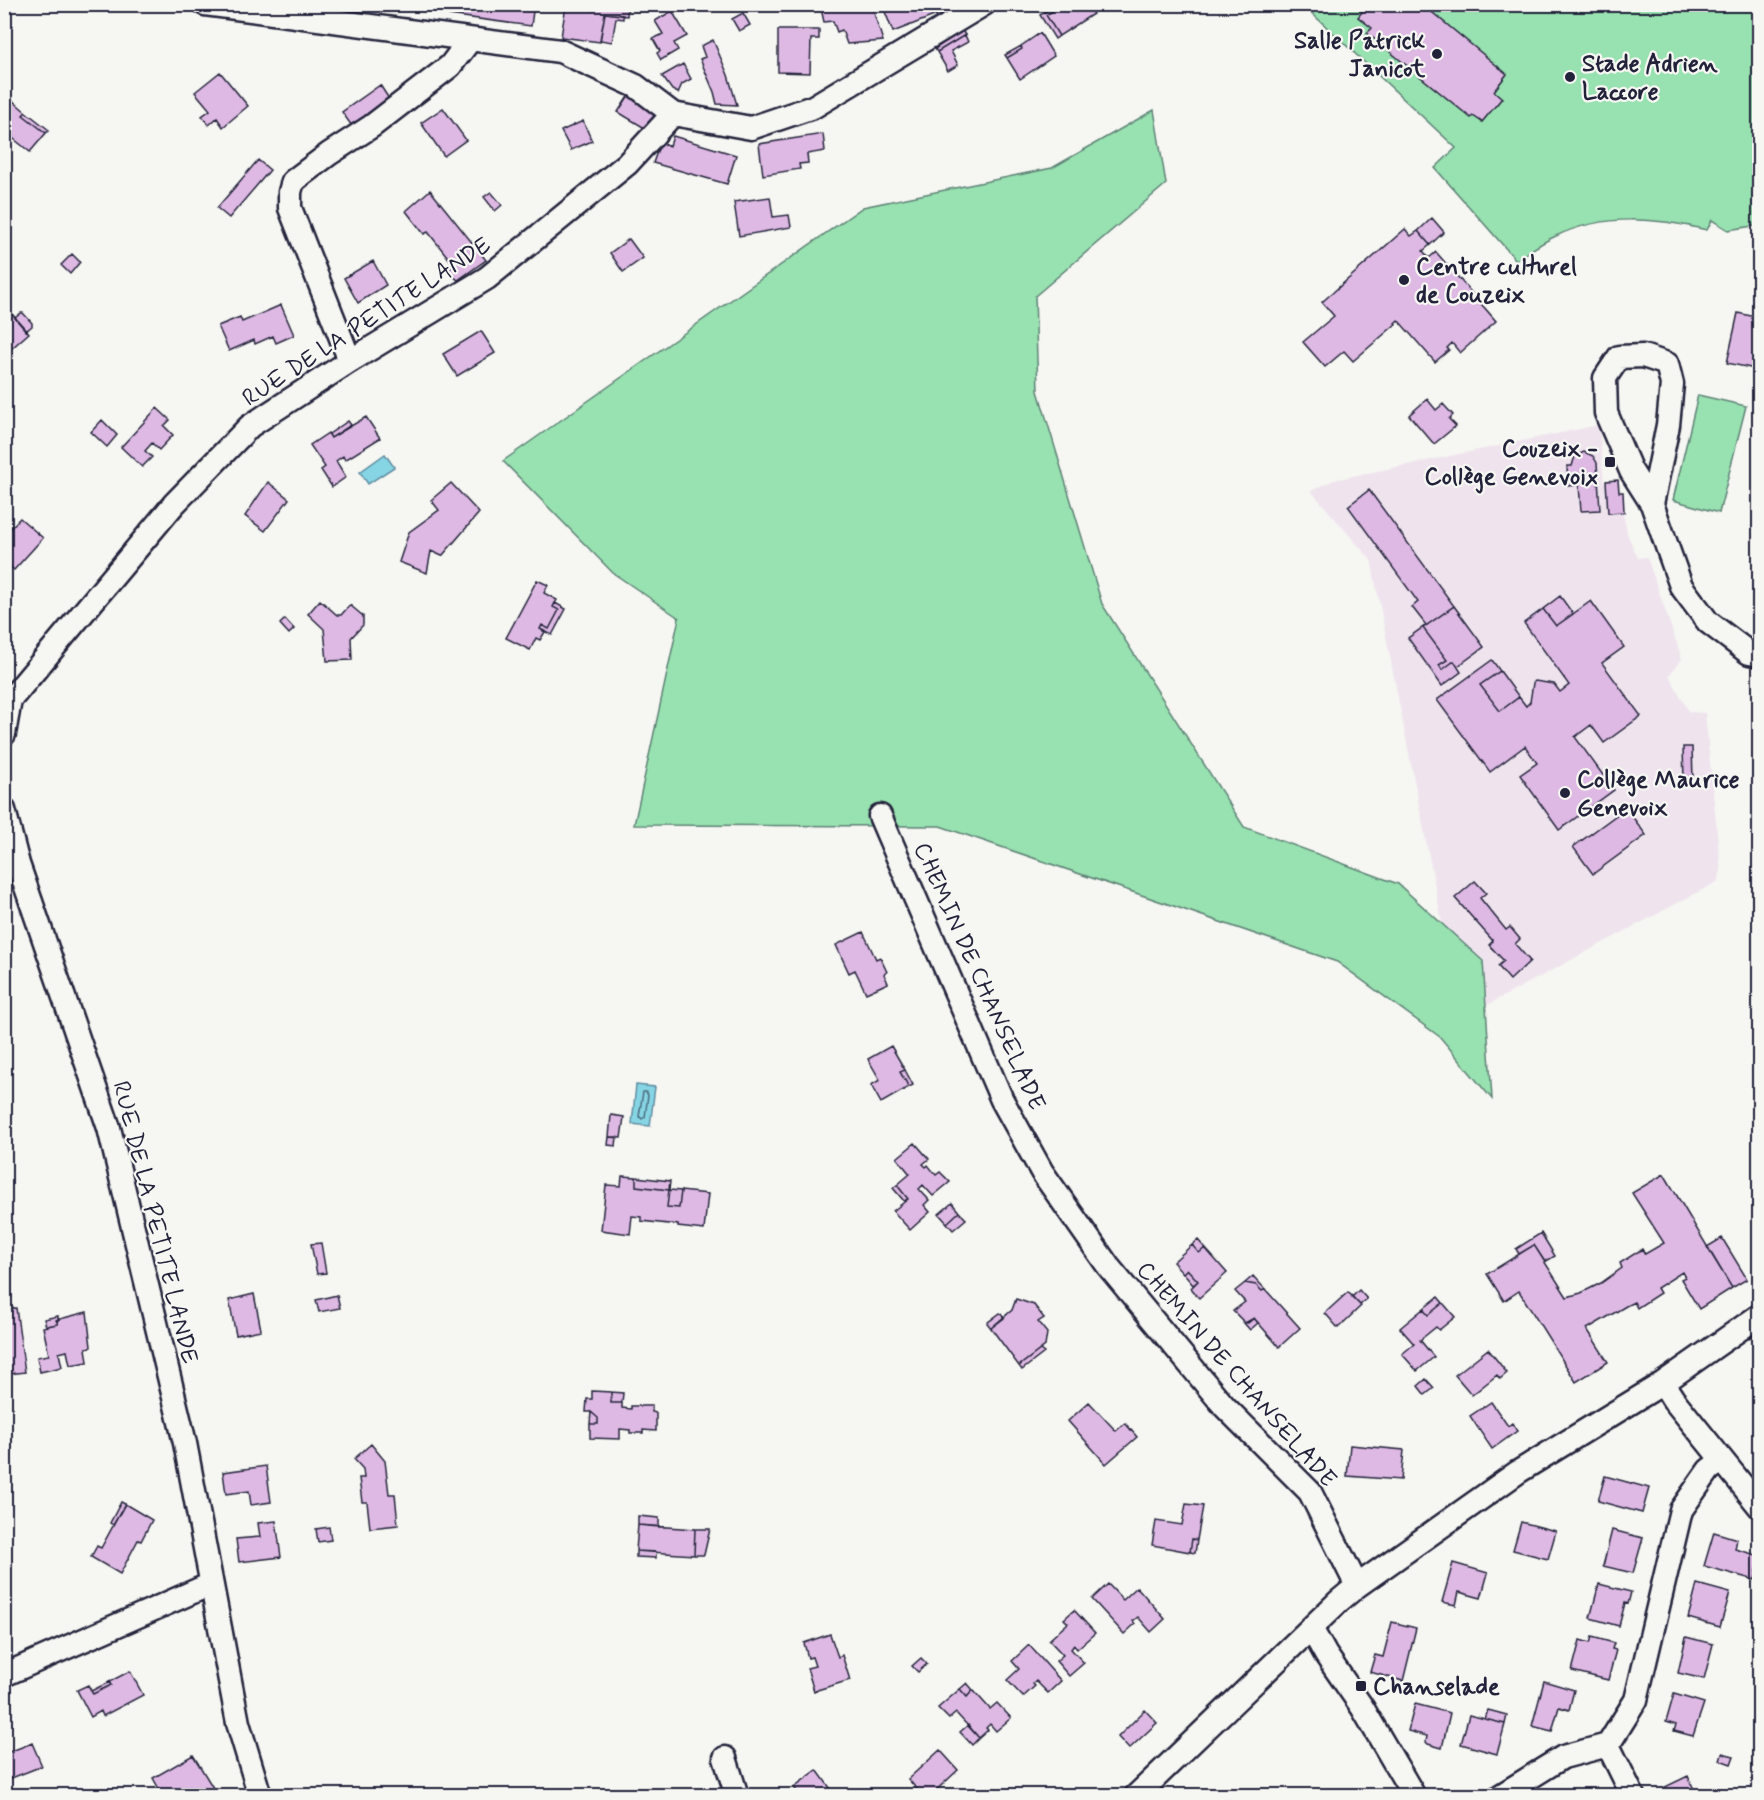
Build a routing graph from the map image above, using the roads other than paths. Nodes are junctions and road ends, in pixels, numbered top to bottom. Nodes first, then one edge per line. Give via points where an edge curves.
1 (205, 4) edge
2 (984, 4) edge
3 (470, 40) junction
4 (673, 114) junction
5 (350, 361) junction
6 (1652, 504) junction
7 (1760, 655) edge
8 (7, 699) edge
9 (4, 734) edge
10 (4, 810) edge
11 (880, 816) dead end
12 (1760, 1315) edge
13 (1663, 1383) junction
14 (1721, 1461) junction
15 (1760, 1508) edge
16 (211, 1584) junction
17 (1358, 1586) junction
18 (1311, 1628) junction
19 (4, 1675) edge
20 (1608, 1745) junction
21 (725, 1758) dead end
22 (260, 1796) edge
23 (737, 1796) edge
24 (1136, 1796) edge
25 (1414, 1796) edge
26 (1500, 1796) edge
27 (1633, 1796) edge

1 - 3 street
2 - 4 street via 813,107 751,128
3 - 4 street via 560,51 636,86
3 - 5 street via 450,66 293,181 290,208
4 - 5 street, RUE DE LA PETITE LANDE via 627,164 487,278
5 - 8 street, RUE DE LA PETITE LANDE via 250,426 174,504
6 - 6 street via 1672,384 1666,364 1643,356 1619,357 1605,378 1606,413 1631,471
6 - 7 street via 1681,586 1708,622 1749,653
8 - 9 street, RUE DE LA PETITE LANDE
10 - 16 street, RUE DE LA PETITE LANDE via 18,864 109,1128 185,1443
11 - 17 street, CHEMIN DE CHANSELADE via 1002,1100 1042,1172 1108,1266 1225,1407 1310,1492
12 - 13 street
13 - 14 street
13 - 17 street via 1518,1472
14 - 15 street
14 - 20 street via 1709,1470 1681,1510 1636,1700
16 - 19 street
16 - 22 street, RUE DE LA PETITE LANDE via 238,1723
17 - 18 street
18 - 24 street
18 - 25 street
20 - 26 street via 1563,1757
20 - 27 street
21 - 23 street

